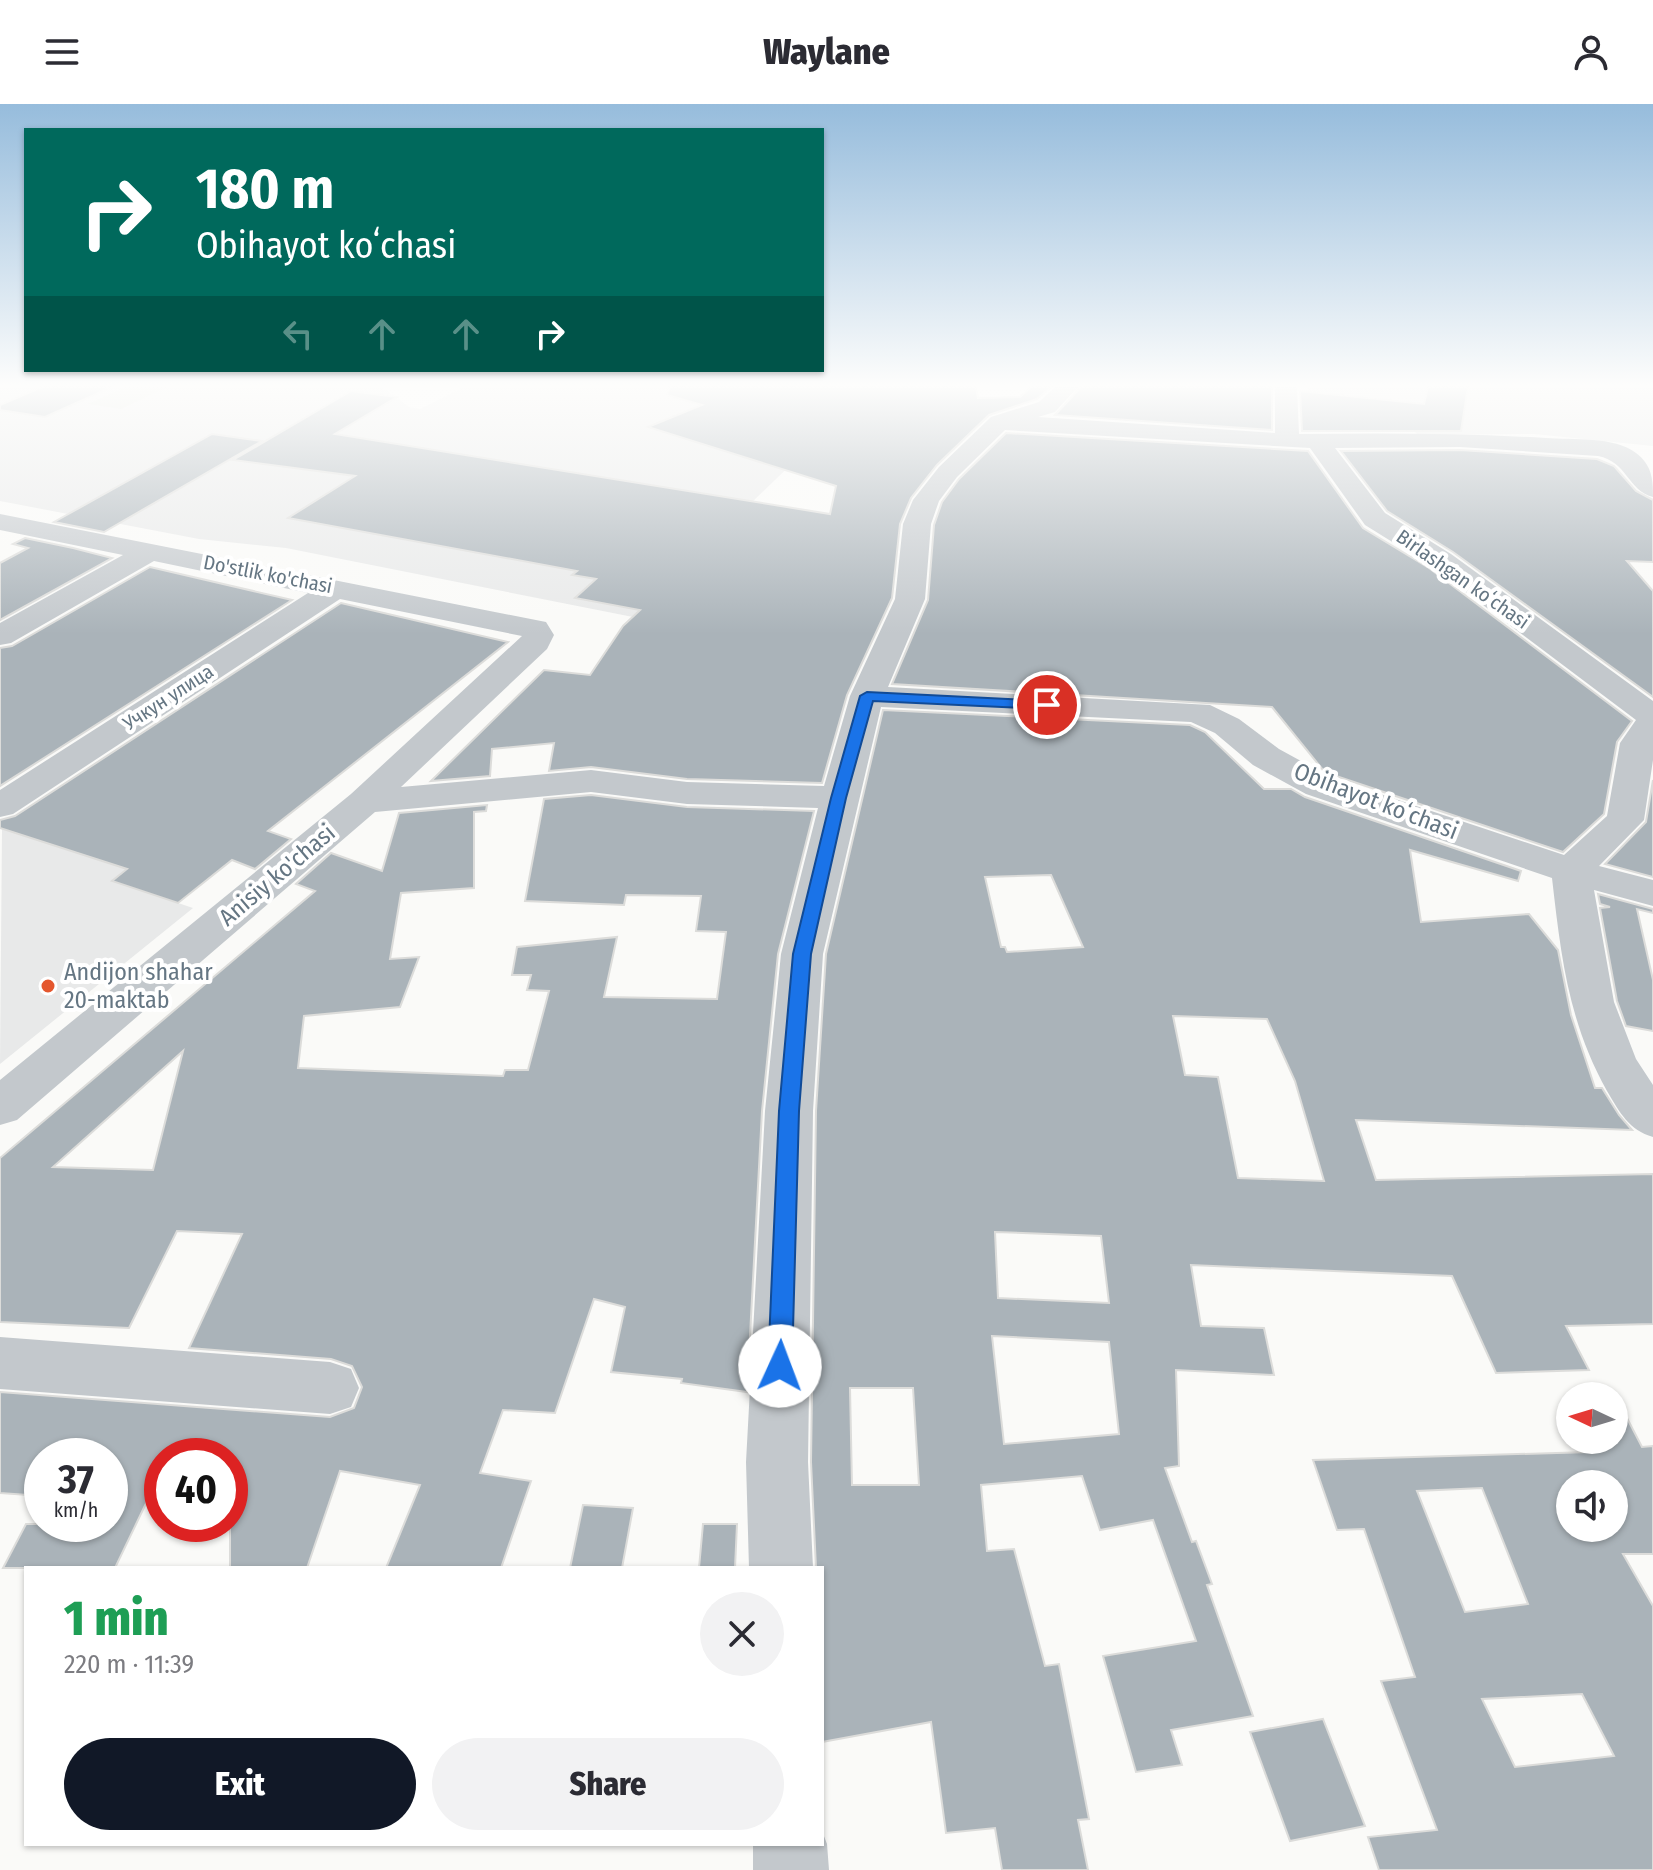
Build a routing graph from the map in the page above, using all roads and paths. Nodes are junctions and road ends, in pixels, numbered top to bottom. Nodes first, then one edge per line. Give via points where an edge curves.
1 (950, 469) edge
2 (1338, 469) edge
3 (1638, 469) edge
4 (1653, 489) edge
5 (0, 522) edge
6 (151, 551) junction
7 (336, 588) junction
8 (535, 629) joint
9 (0, 636) edge
10 (867, 696) junction
11 (1653, 719) edge
12 (839, 798) junction
13 (364, 802) junction
14 (0, 806) edge
15 (1571, 871) junction
16 (1653, 893) edge
17 (0, 1107) edge
18 (1653, 1119) edge
19 (0, 1363) edge
20 (330, 1388) dead end
21 (781, 1566) edge
22 (790, 1846) edge
23 (791, 1870) edge

1 - 10 street via 926,500 917,524 910,599
2 - 11 street, Birlashgan koʻchasi via 1375,519 1441,560
3 - 4 street
5 - 6 street, Do'stlik ko'chasi
6 - 7 street, Do'stlik ko'chasi
6 - 9 street
7 - 8 street, Do'stlik ko'chasi
7 - 14 street, Учкун улица
8 - 13 street, Anisiy ko'chasi via 536,642
10 - 12 street
10 - 15 street, Obihayot koʻchasi via 1198,712 1319,786
11 - 15 street, Birlashgan koʻchasi via 1638,743 1625,820
12 - 13 street via 687,793 591,781
12 - 21 street via 802,954 789,1111 777,1462
13 - 17 street, Anisiy ko'chasi
15 - 16 street, Obihayot koʻchasi
15 - 18 street via 1589,997 1608,1055
19 - 20 street
22 - 23 street

